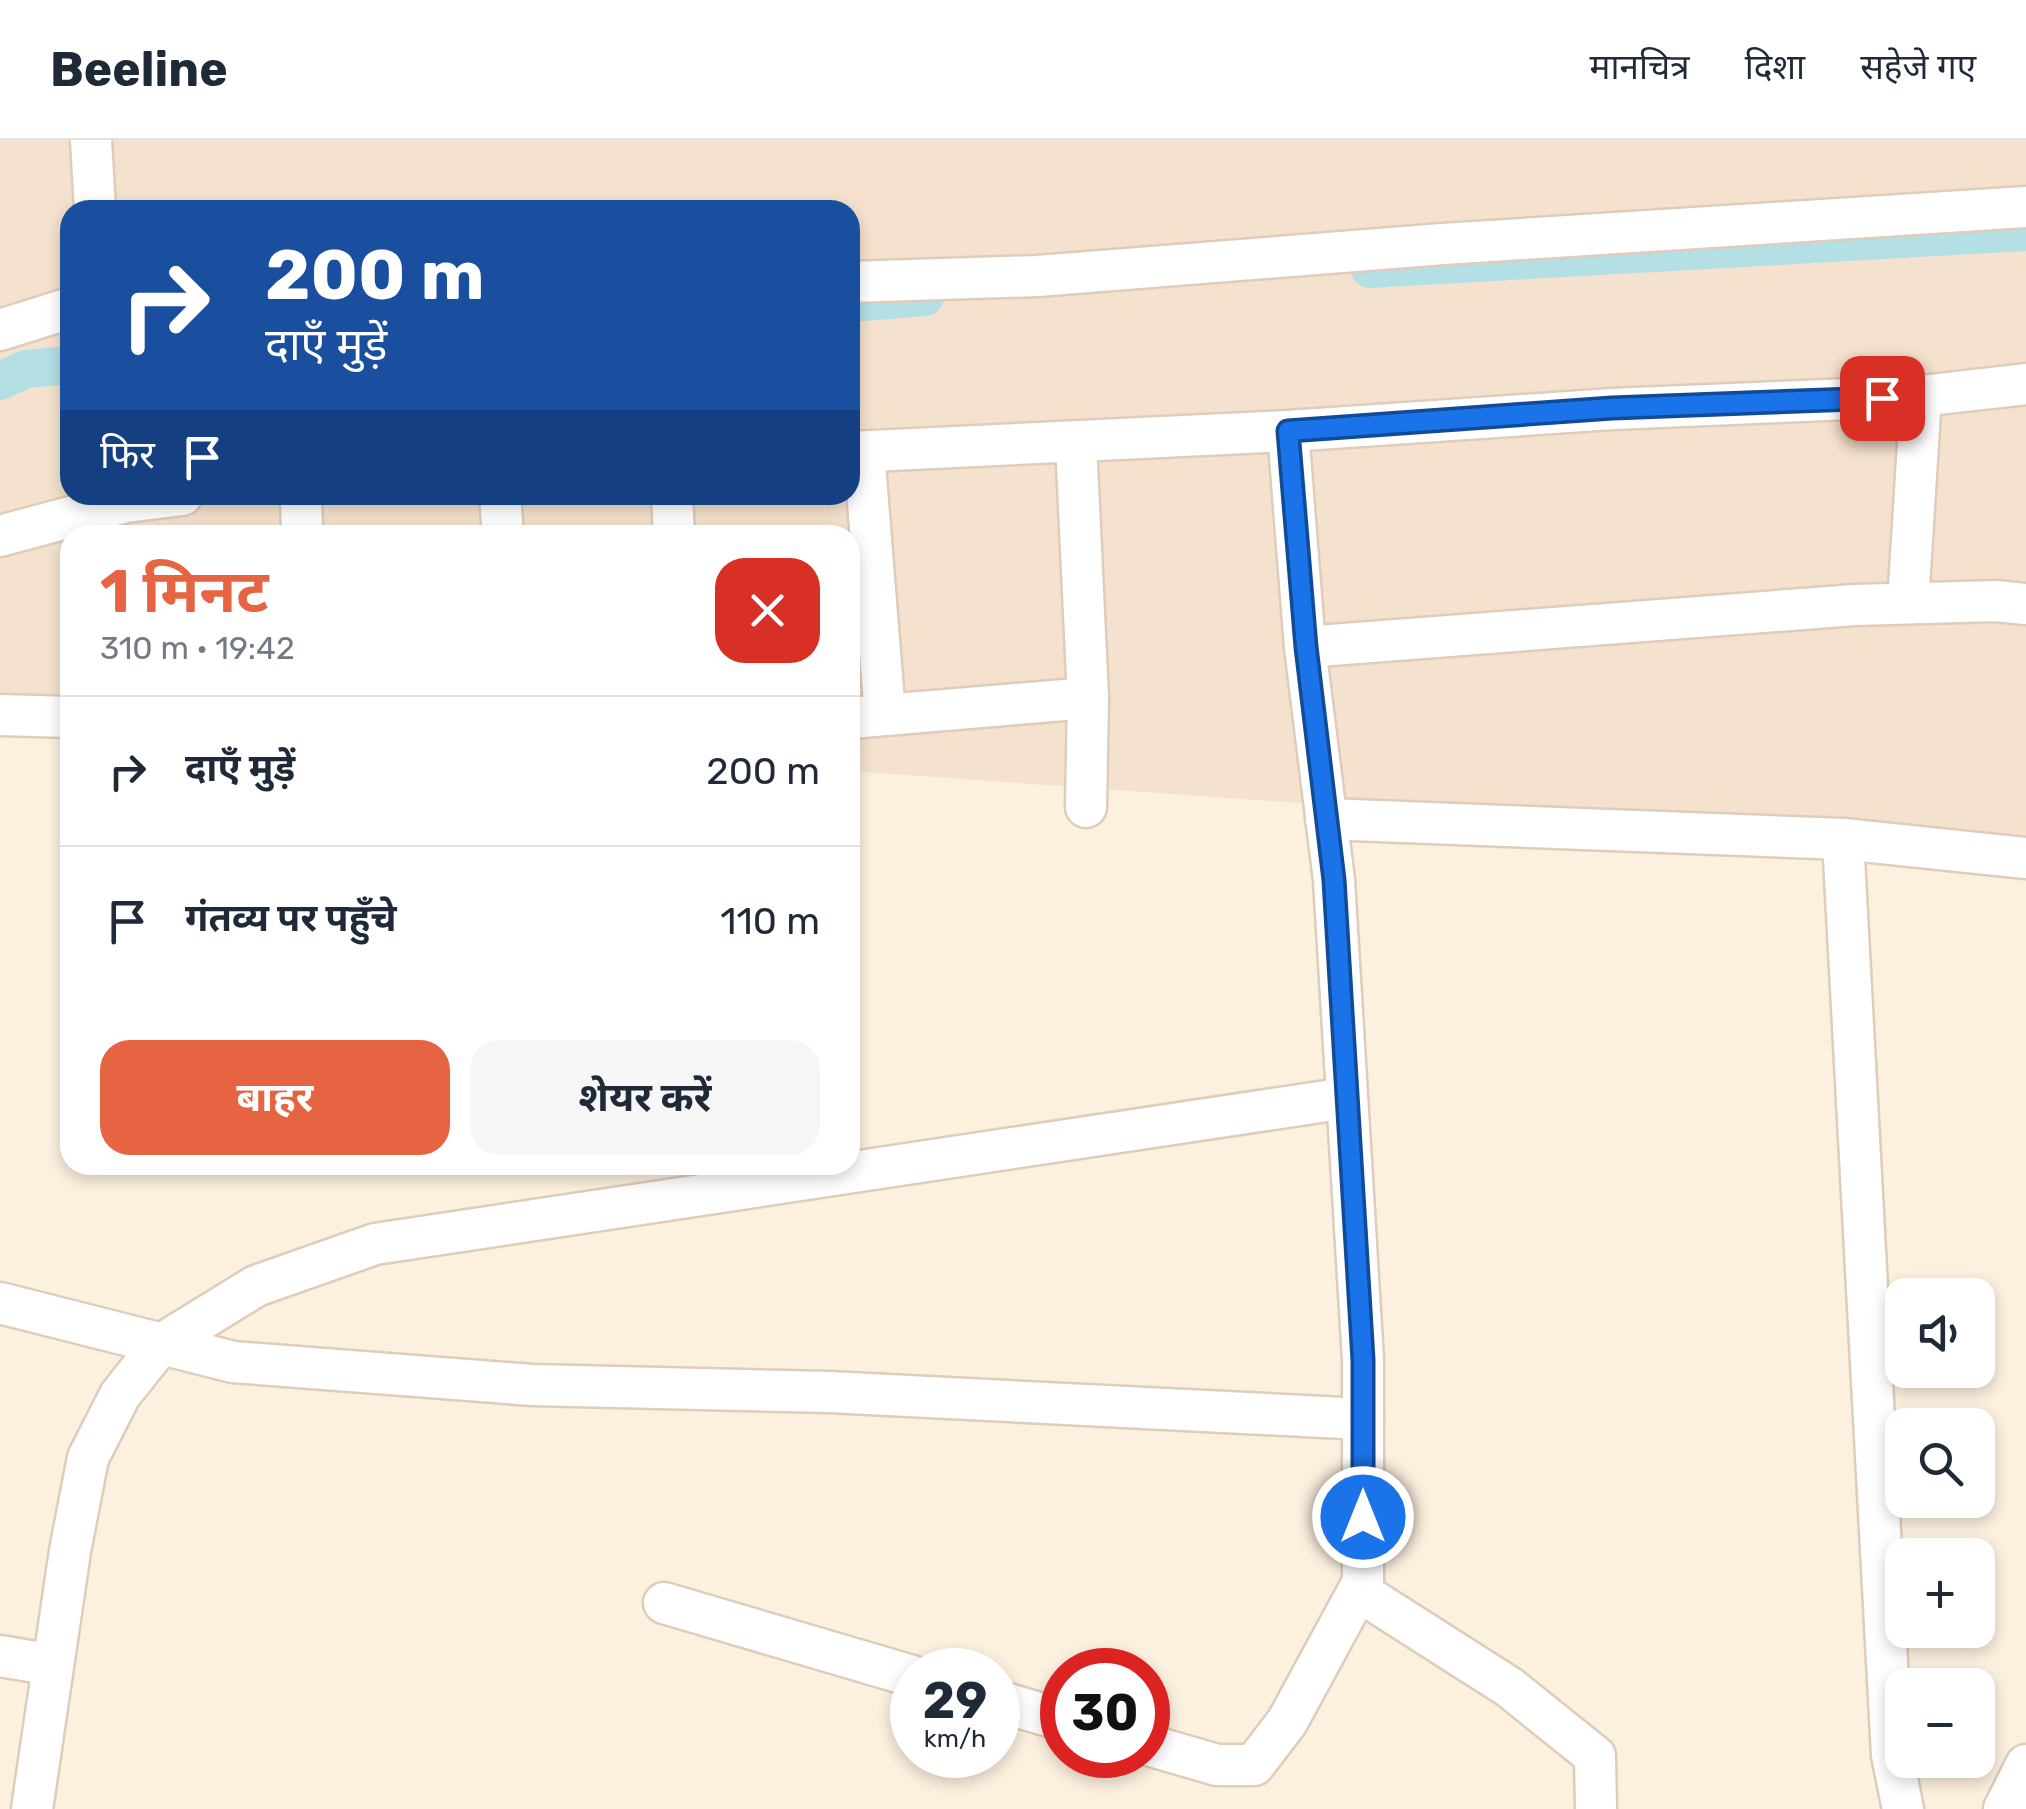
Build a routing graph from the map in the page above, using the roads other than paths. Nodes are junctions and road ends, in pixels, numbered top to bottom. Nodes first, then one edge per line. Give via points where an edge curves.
1 (91, 140) edge
2 (94, 200) edge
3 (2026, 207) edge
4 (860, 282) edge
5 (60, 311) edge
6 (0, 330) edge
7 (2026, 384) edge
8 (1921, 396) junction
9 (1288, 431) junction
10 (1076, 442) junction
11 (860, 452) edge
12 (115, 505) edge
13 (860, 531) edge
14 (0, 536) edge
15 (1908, 603) junction
16 (2026, 604) edge
17 (1306, 647) junction
18 (1088, 698) junction
19 (0, 715) edge
20 (867, 716) edge
21 (60, 718) edge
22 (1086, 807) dead end
23 (1326, 820) junction
24 (1843, 839) junction
25 (2026, 858) edge
26 (1346, 1098) junction
27 (860, 1171) edge
28 (834, 1175) edge
29 (0, 1303) edge
30 (160, 1346) junction
31 (1363, 1419) junction
32 (1363, 1582) junction
33 (664, 1603) dead end
34 (0, 1656) edge
35 (53, 1665) junction
36 (890, 1670) edge
37 (1170, 1751) edge
38 (2026, 1765) edge
39 (32, 1809) edge
40 (1596, 1809) edge
41 (1903, 1809) edge
42 (2004, 1809) edge

1 - 2 street
3 - 4 street via 1036,276
5 - 6 street
7 - 8 street
8 - 9 street via 1612,408
8 - 15 street
9 - 10 street
9 - 17 street
10 - 11 street
10 - 18 street
12 - 14 street
13 - 20 street
15 - 16 street
15 - 17 street
17 - 23 street
18 - 20 street
18 - 22 street
19 - 21 street
23 - 24 street
23 - 26 street
24 - 25 street
24 - 41 street via 1892,1755
26 - 27 street
26 - 31 street
28 - 30 street via 375,1244 256,1286
29 - 30 street
30 - 31 street via 233,1362 532,1384
30 - 35 street via 120,1396 88,1458
31 - 32 street
32 - 37 street via 1287,1722 1254,1765 1217,1765
32 - 40 street via 1363,1594 1509,1687 1595,1756
33 - 36 street
34 - 35 street
35 - 39 street
38 - 42 street

